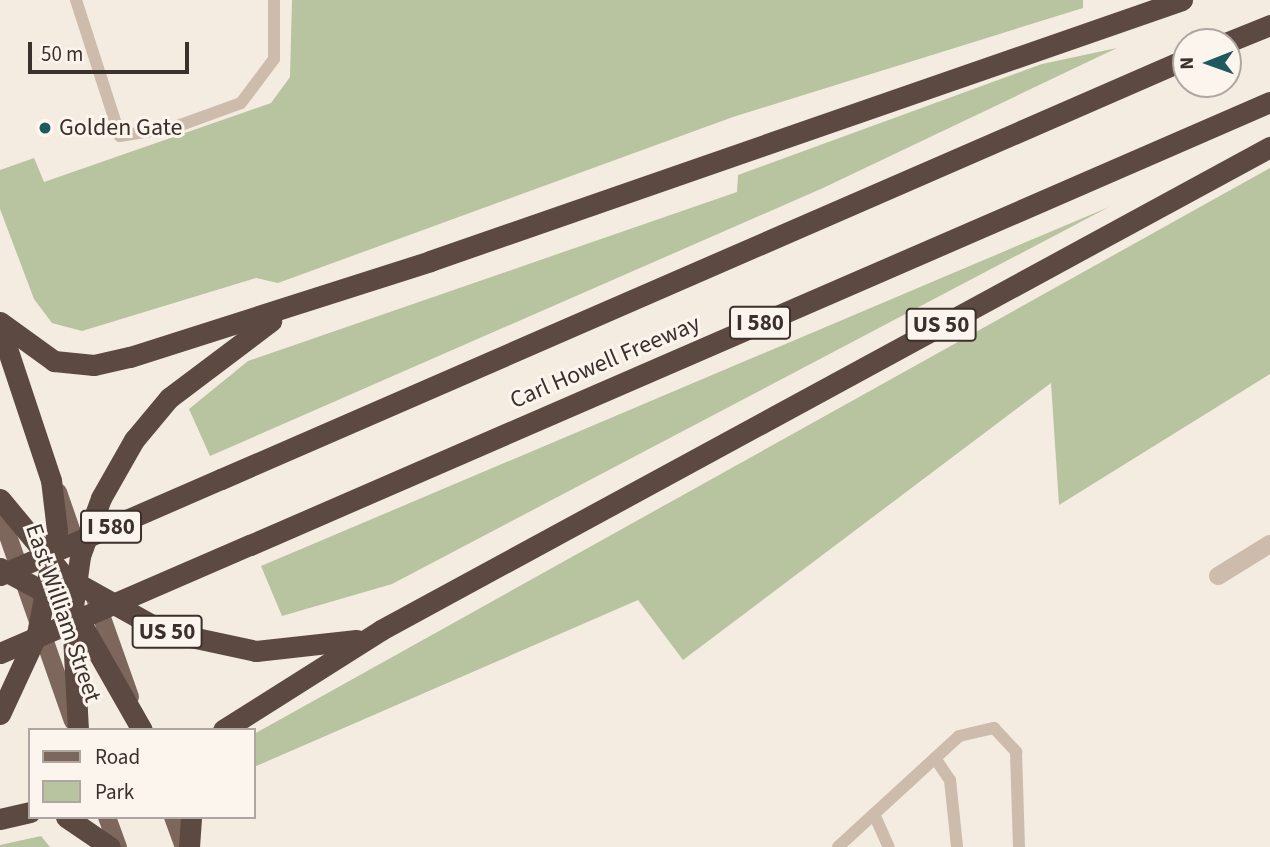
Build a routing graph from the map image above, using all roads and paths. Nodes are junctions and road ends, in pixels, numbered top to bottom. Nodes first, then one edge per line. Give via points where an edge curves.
1 (76, 0) edge
2 (274, 0) edge
3 (1182, 0) edge
4 (1270, 25) edge
5 (1242, 36) edge
6 (1172, 65) edge
7 (1270, 102) edge
8 (1270, 147) edge
9 (293, 306) junction
10 (0, 325) edge
11 (39, 439) junction
12 (0, 499) edge
13 (0, 513) edge
14 (1270, 544) edge
15 (80, 556) junction
16 (53, 567) junction
17 (0, 568) edge
18 (0, 575) edge
19 (1218, 576) dead end
20 (24, 580) junction
21 (75, 585) junction
22 (48, 594) junction
23 (95, 598) junction
24 (72, 614) junction
25 (40, 625) junction
26 (381, 630) junction
27 (0, 653) edge
28 (0, 714) edge
29 (76, 728) edge
30 (77, 728) edge
31 (141, 728) edge
32 (141, 728) edge
33 (226, 728) edge
34 (935, 758) junction
35 (28, 812) edge
36 (874, 814) junction
37 (0, 819) edge
38 (69, 819) edge
39 (108, 819) edge
40 (174, 819) edge
41 (191, 819) edge
42 (110, 847) edge
43 (118, 847) edge
44 (184, 847) edge
45 (189, 847) edge
46 (838, 847) edge
47 (889, 847) edge
48 (957, 847) edge
49 (1019, 847) edge

1 - 2 lane via 120,136 175,127 242,103 274,59
3 - 9 highway
4 - 5 highway
6 - 18 highway, Carl Howell Freeway / I 580, bridge
7 - 27 highway, Carl Howell Freeway / I 580, bridge
8 - 26 highway, US 50
9 - 10 highway via 94,365 54,361
9 - 15 highway via 211,362 152,417 111,478
10 - 11 highway, East William Street
11 - 15 main road, East William Street
11 - 16 highway via 57,506
12 - 16 highway, US 50
13 - 20 main road, East William Street
14 - 19 street
15 - 21 highway
15 - 23 main road, East William Street
16 - 21 highway, US 50
16 - 22 highway
17 - 20 highway
20 - 22 highway
20 - 25 main road, East William Street
21 - 23 highway, US 50
21 - 24 highway
22 - 24 highway
22 - 25 highway
23 - 26 highway, US 50 via 168,633 237,650 310,649
23 - 31 main road, East William Street
24 - 30 highway
24 - 32 highway via 102,651
25 - 28 highway
25 - 29 main road, East William Street
26 - 33 highway
34 - 36 lane
34 - 48 lane via 956,807
34 - 49 lane via 959,736 994,728 1016,752
35 - 37 highway
36 - 46 lane
36 - 47 lane
38 - 42 highway
39 - 43 main road
40 - 44 main road
41 - 45 highway

